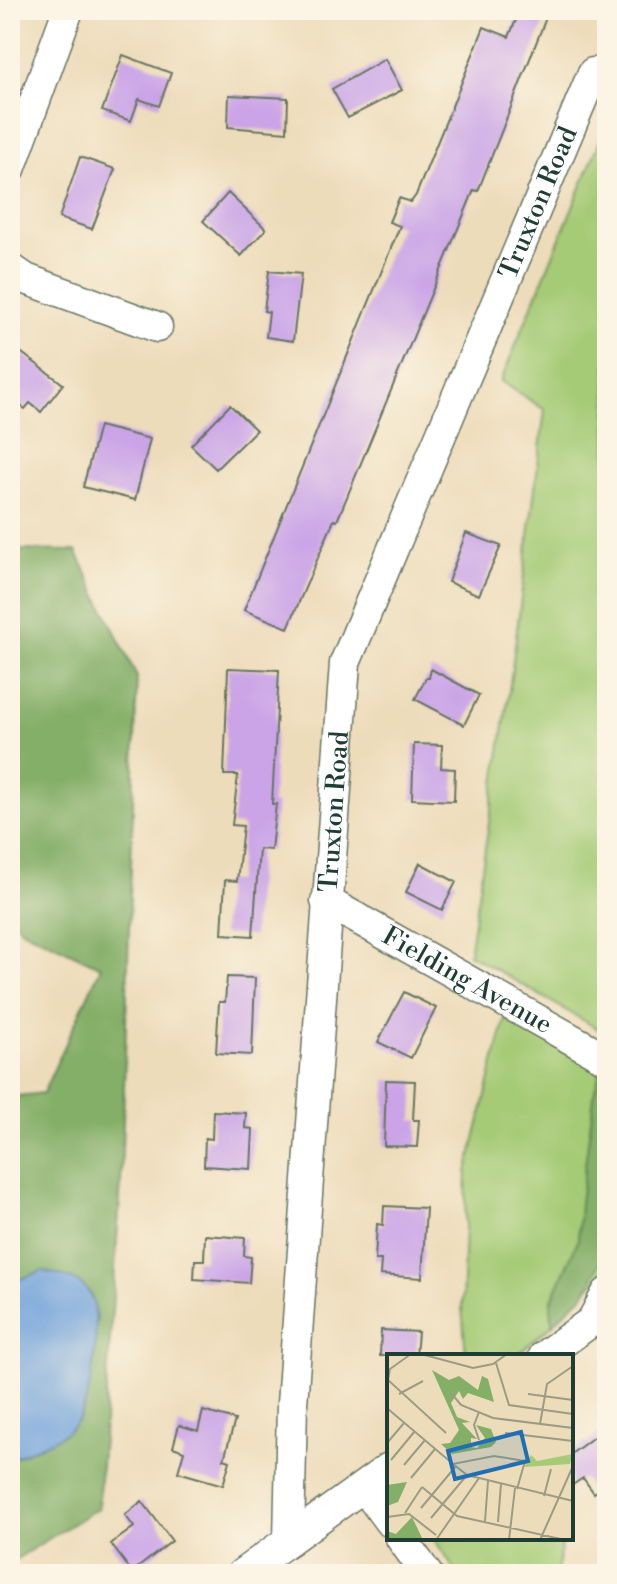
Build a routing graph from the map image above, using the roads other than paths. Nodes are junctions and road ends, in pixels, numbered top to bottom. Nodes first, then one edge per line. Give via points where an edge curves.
1 (68, 10) edge
2 (600, 77) edge
3 (10, 169) edge
4 (10, 268) edge
5 (157, 327) dead end
6 (326, 901) junction
7 (607, 1059) edge
8 (607, 1293) edge
9 (599, 1332) edge
10 (549, 1354) edge
11 (387, 1470) edge
12 (364, 1487) junction
13 (387, 1518) edge
14 (289, 1540) junction
15 (402, 1540) edge
16 (242, 1574) edge
17 (427, 1574) edge

1 - 3 street
2 - 6 street, Truxton Road via 345,663
4 - 5 street via 26,279
6 - 7 street, Fielding Avenue
6 - 14 street, Truxton Road via 292,1404
8 - 9 street
9 - 10 street
11 - 12 street
12 - 13 street
12 - 14 street
14 - 16 street
15 - 17 street

